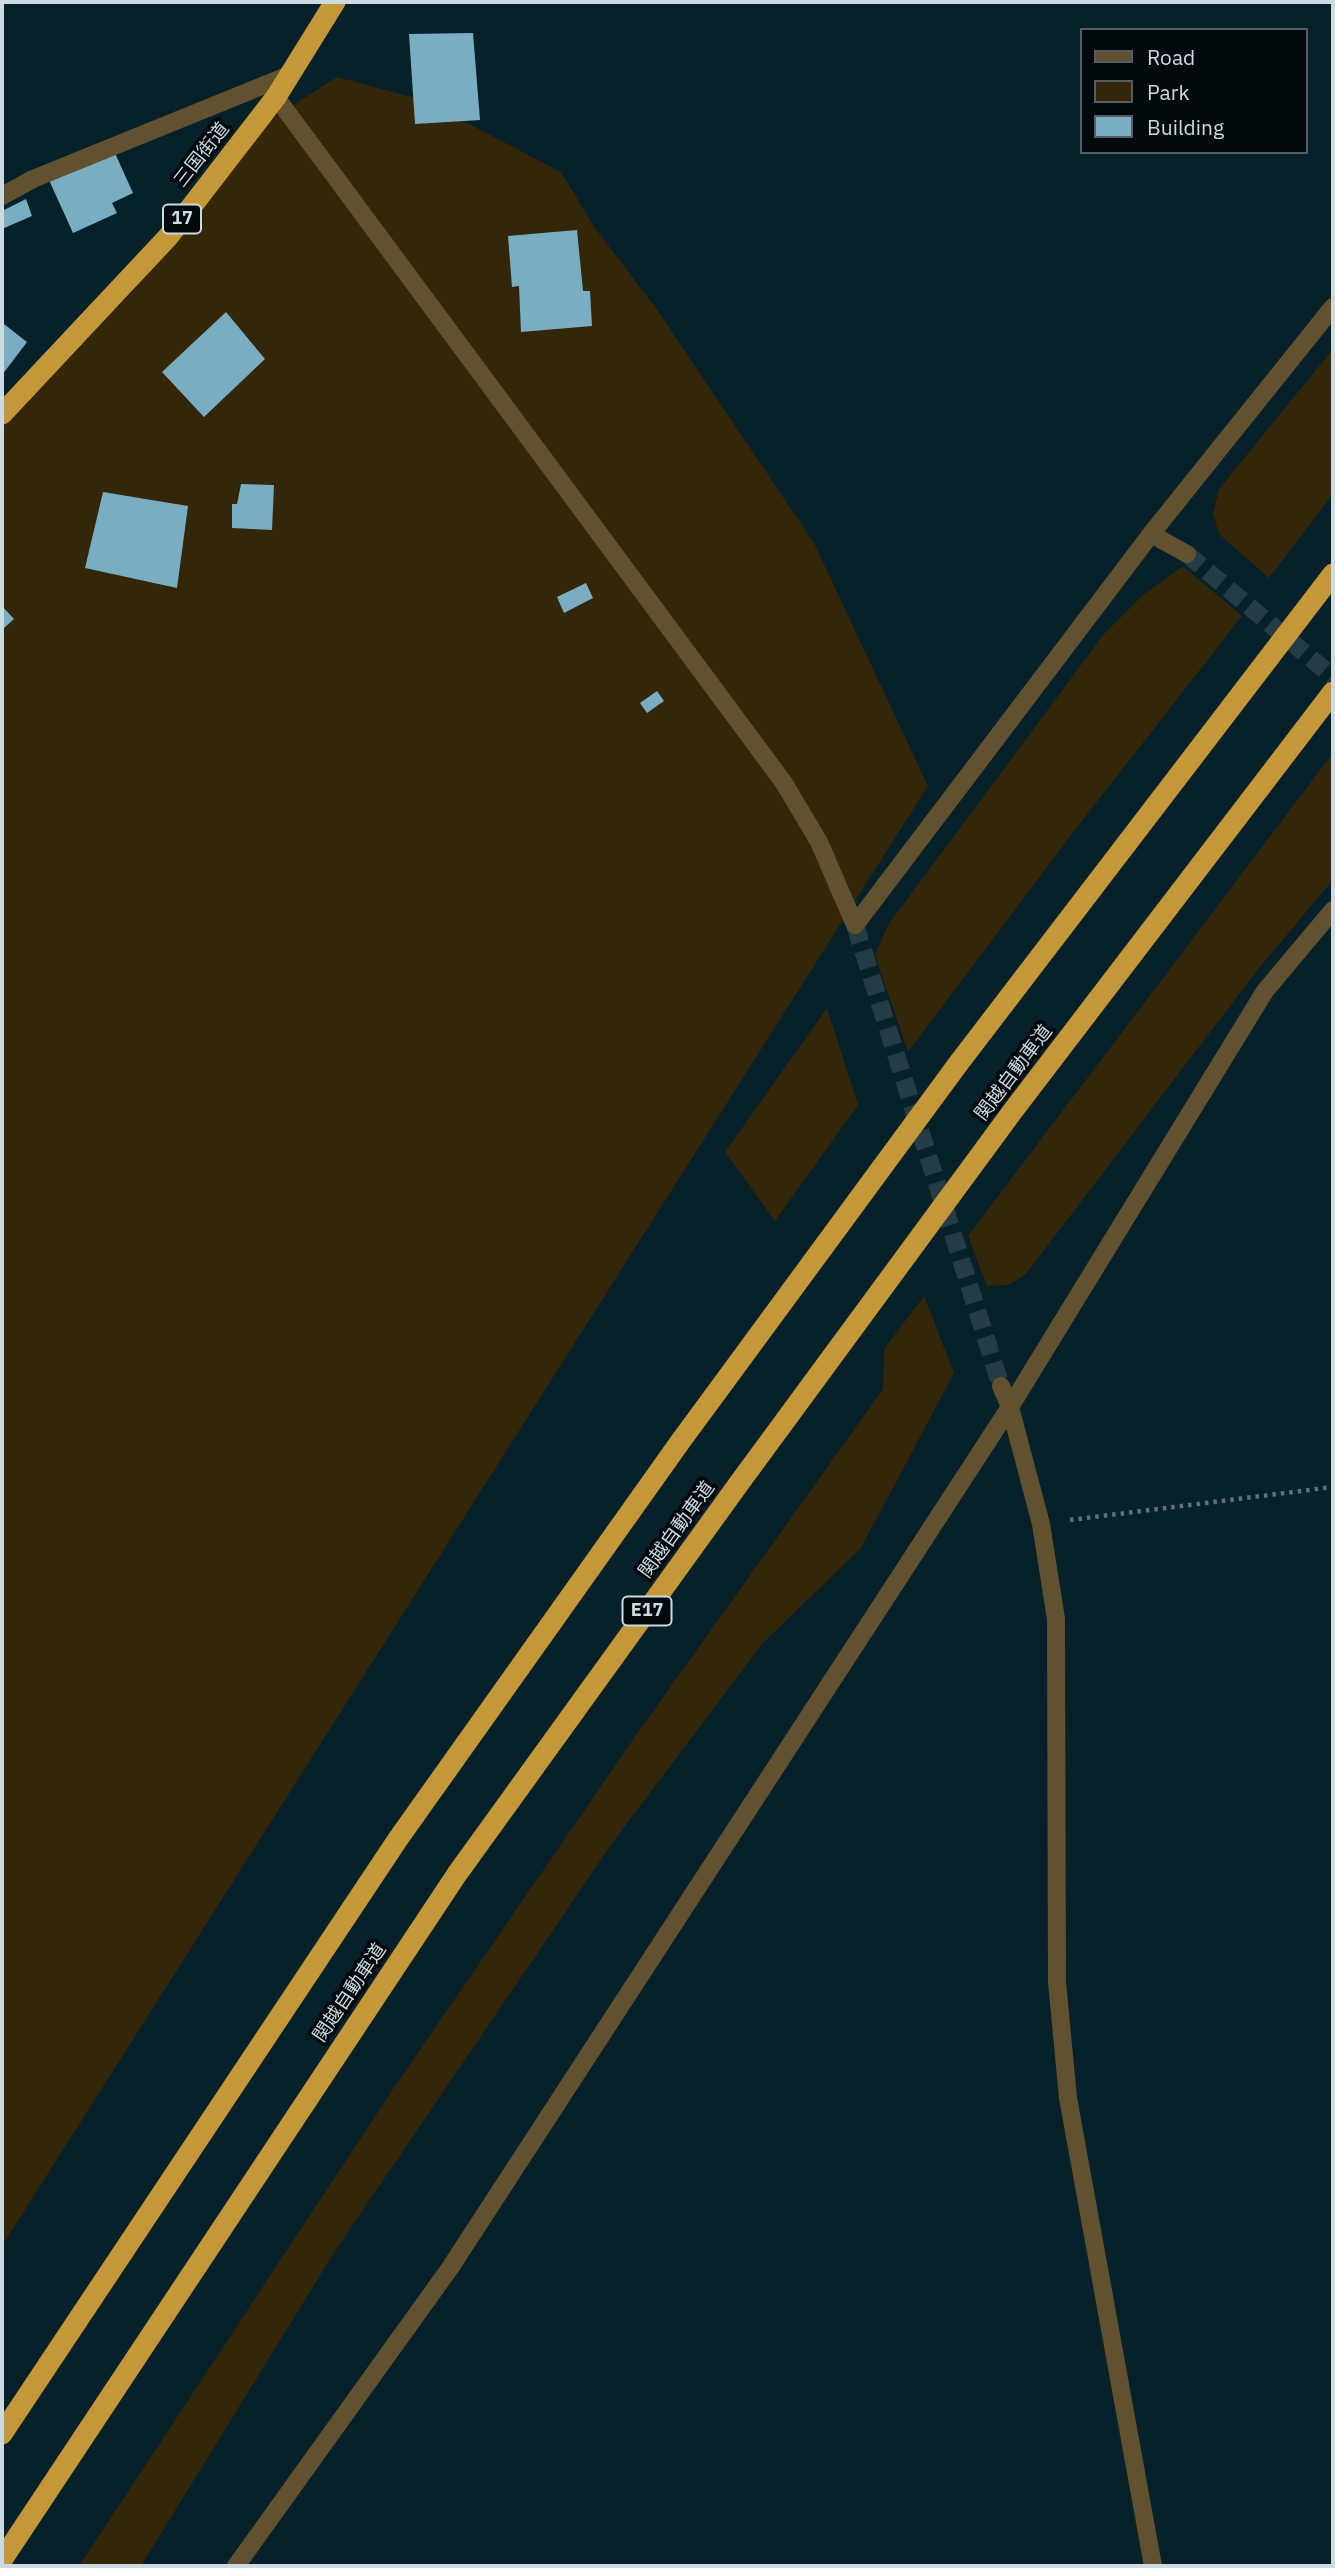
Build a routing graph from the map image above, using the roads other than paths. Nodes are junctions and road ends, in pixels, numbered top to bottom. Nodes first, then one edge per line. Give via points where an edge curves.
1 (335, 2) edge
2 (289, 75) junction
3 (276, 97) junction
4 (2, 196) edge
5 (1333, 307) edge
6 (10, 395) edge
7 (2, 414) edge
8 (1151, 534) junction
9 (1187, 554) tunnel mouth
10 (1333, 574) edge
11 (1333, 692) edge
12 (1333, 910) edge
13 (1001, 1386) tunnel mouth
14 (1010, 1407) junction
15 (2, 2434) edge
16 (2, 2560) edge
17 (236, 2566) edge
18 (1153, 2566) edge

1 - 2 highway, 三国街道 / 17
2 - 3 highway, 三国街道 / 17
2 - 4 street
3 - 6 highway, 三国街道 / 17 via 168,237
3 - 8 street via 783,783 819,842 855,925
5 - 8 street
6 - 7 highway, 三国街道 / 17
8 - 9 street
10 - 15 highway via 958,1064 680,1442 398,1839
11 - 16 highway, 関越自動車道 / E17 via 1012,1112 457,1874
12 - 14 street via 1265,991
13 - 14 street
14 - 17 street via 450,2268
14 - 18 street via 1041,1524 1056,1619 1057,1982 1067,2085

